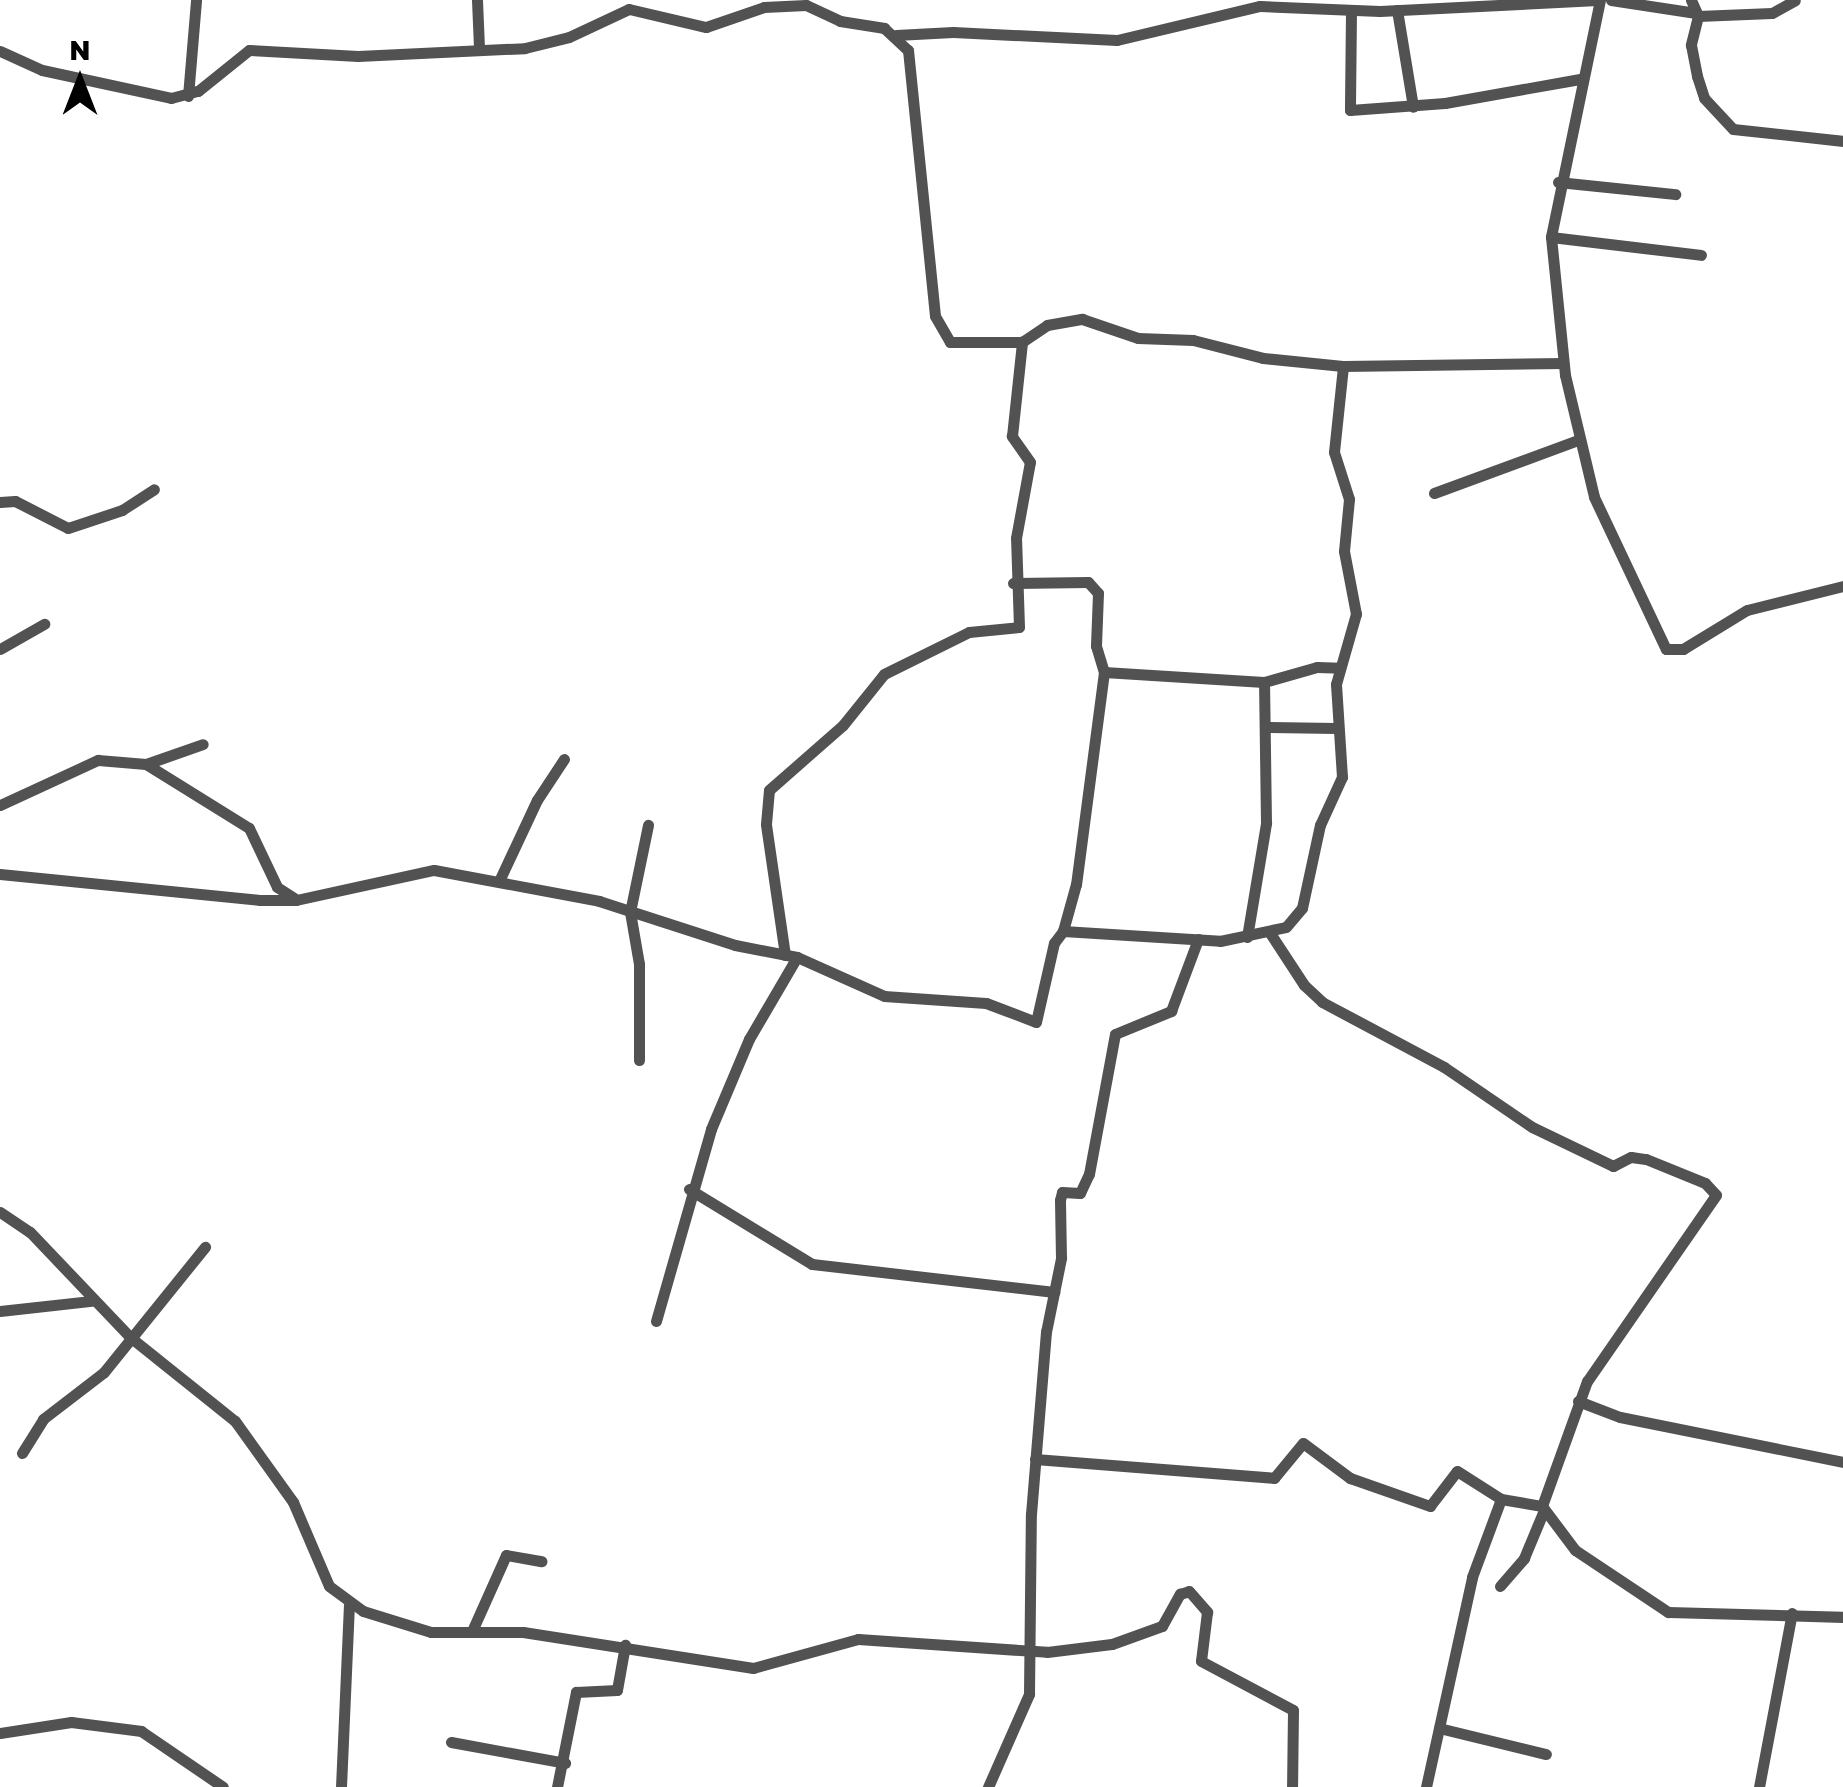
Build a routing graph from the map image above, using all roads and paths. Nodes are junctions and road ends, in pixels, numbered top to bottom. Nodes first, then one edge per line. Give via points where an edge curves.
1 (196, 0) edge
2 (477, 0) edge
3 (1599, 0) edge
4 (1612, 0) edge
5 (1794, 0) edge
6 (1397, 10) junction
7 (1695, 10) edge
8 (1351, 11) junction
9 (896, 35) junction
10 (478, 47) junction
11 (0, 51) edge
12 (1580, 79) junction
13 (188, 96) junction
14 (1412, 106) junction
15 (1843, 141) edge
16 (1558, 182) junction
17 (1674, 194) dead end
18 (1551, 237) junction
19 (1701, 255) dead end
20 (1022, 342) junction
21 (1563, 363) junction
22 (1343, 366) junction
23 (1578, 440) junction
24 (154, 489) dead end
25 (1434, 493) dead end
26 (0, 502) edge
27 (1013, 583) junction
28 (1843, 586) edge
29 (44, 624) dead end
30 (0, 649) edge
31 (1340, 668) junction
32 (1104, 672) junction
33 (1264, 682) junction
34 (1266, 727) junction
35 (1336, 728) junction
36 (203, 744) dead end
37 (564, 759) dead end
38 (146, 764) junction
39 (0, 805) edge
40 (648, 825) dead end
41 (0, 874) edge
42 (499, 881) junction
43 (296, 900) junction
44 (630, 912) junction
45 (1064, 931) junction
46 (1270, 933) junction
47 (1247, 937) junction
48 (1198, 939) junction
49 (791, 956) junction
50 (639, 1060) dead end
51 (689, 1189) junction
52 (0, 1212) edge
53 (205, 1247) dead end
54 (1054, 1292) junction
55 (91, 1301) junction
56 (0, 1311) edge
57 (656, 1321) dead end
58 (130, 1337) junction
59 (1578, 1401) junction
60 (22, 1453) dead end
61 (1035, 1459) junction
62 (1843, 1462) edge
63 (1501, 1499) junction
64 (1543, 1508) junction
65 (541, 1561) dead end
66 (1500, 1586) dead end
67 (349, 1604) junction
68 (1792, 1613) junction
69 (1843, 1616) edge
70 (472, 1631) junction
71 (625, 1645) junction
72 (1030, 1650) junction
73 (1439, 1728) junction
74 (0, 1733) edge
75 (450, 1742) dead end
76 (1546, 1754) dead end
77 (564, 1763) junction
78 (223, 1787) edge
79 (341, 1787) edge
80 (558, 1787) edge
81 (988, 1787) edge
82 (1292, 1787) edge
83 (1426, 1787) edge
84 (1759, 1787) edge

1 - 13 street
2 - 10 street
3 - 6 street
3 - 12 street
4 - 7 street
5 - 7 street via 1772,13
6 - 8 street
6 - 14 street
7 - 15 street via 1690,46 1704,98 1733,129
8 - 9 street via 1322,4 1248,8 1117,40
8 - 14 street via 1350,110
9 - 10 street via 806,5 780,4 706,27 629,9 554,42
9 - 20 street via 912,62 938,329 961,344
10 - 13 street via 358,56 250,50
11 - 13 street via 42,70 146,95
12 - 14 street
12 - 16 street
16 - 17 street
16 - 18 street
18 - 19 street
18 - 21 street
20 - 22 street via 1047,325 1082,319 1143,340 1193,340 1263,358
20 - 27 street via 1012,436 1030,462
21 - 22 street
21 - 23 street
22 - 31 street via 1334,452 1349,499 1344,551 1356,604
23 - 25 street
23 - 28 street via 1620,559 1666,649 1683,649 1746,610
24 - 26 street via 122,510 68,528 15,502
27 - 32 street via 1054,579 1096,587 1096,646
27 - 49 street via 1016,631 968,632 884,674 843,725 769,790 766,824
29 - 30 street
31 - 33 street via 1317,667
31 - 35 street
32 - 33 street
32 - 45 street
33 - 34 street
34 - 35 street
34 - 47 street via 1266,823
35 - 46 street via 1342,776 1320,825 1302,908 1294,921
36 - 38 street
37 - 42 street via 536,800
38 - 39 street via 98,760
38 - 43 street via 249,828 277,887
40 - 44 street
41 - 43 street
42 - 43 street via 416,872
42 - 44 street
44 - 49 street
44 - 50 street via 639,964
45 - 48 street
45 - 49 street via 1054,942 1036,1022 976,1001 884,996
46 - 47 street
46 - 59 street via 1322,1002 1408,1045 1532,1128 1613,1166 1632,1156 1646,1159 1705,1182 1716,1196
47 - 48 street
48 - 54 street via 1172,1011 1115,1034 1089,1174 1080,1192 1062,1192 1060,1200
49 - 51 street via 748,1039
51 - 54 street via 812,1264
51 - 57 street
52 - 55 street via 30,1232
53 - 58 street
54 - 61 street
55 - 56 street
55 - 58 street
58 - 60 street via 91,1386 37,1426
58 - 67 street via 220,1406 250,1439 293,1502 317,1566
59 - 62 street via 1620,1417
59 - 64 street
61 - 63 street via 1274,1478 1303,1443 1350,1478 1424,1505 1436,1501 1448,1475 1457,1471
61 - 72 street
63 - 64 street
63 - 73 street via 1472,1577
64 - 66 street via 1524,1558
64 - 68 street via 1575,1550 1668,1612
65 - 70 street via 506,1556
67 - 70 street via 410,1628
67 - 79 street
68 - 69 street
68 - 84 street
70 - 71 street
71 - 72 street via 753,1668 884,1637
71 - 77 street via 617,1690 576,1692
72 - 81 street via 1024,1716
72 - 82 street via 1112,1644 1162,1626 1180,1594 1189,1591 1207,1612 1201,1661 1292,1710
73 - 76 street
73 - 83 street
74 - 78 street via 71,1722 141,1730
75 - 77 street
77 - 80 street

